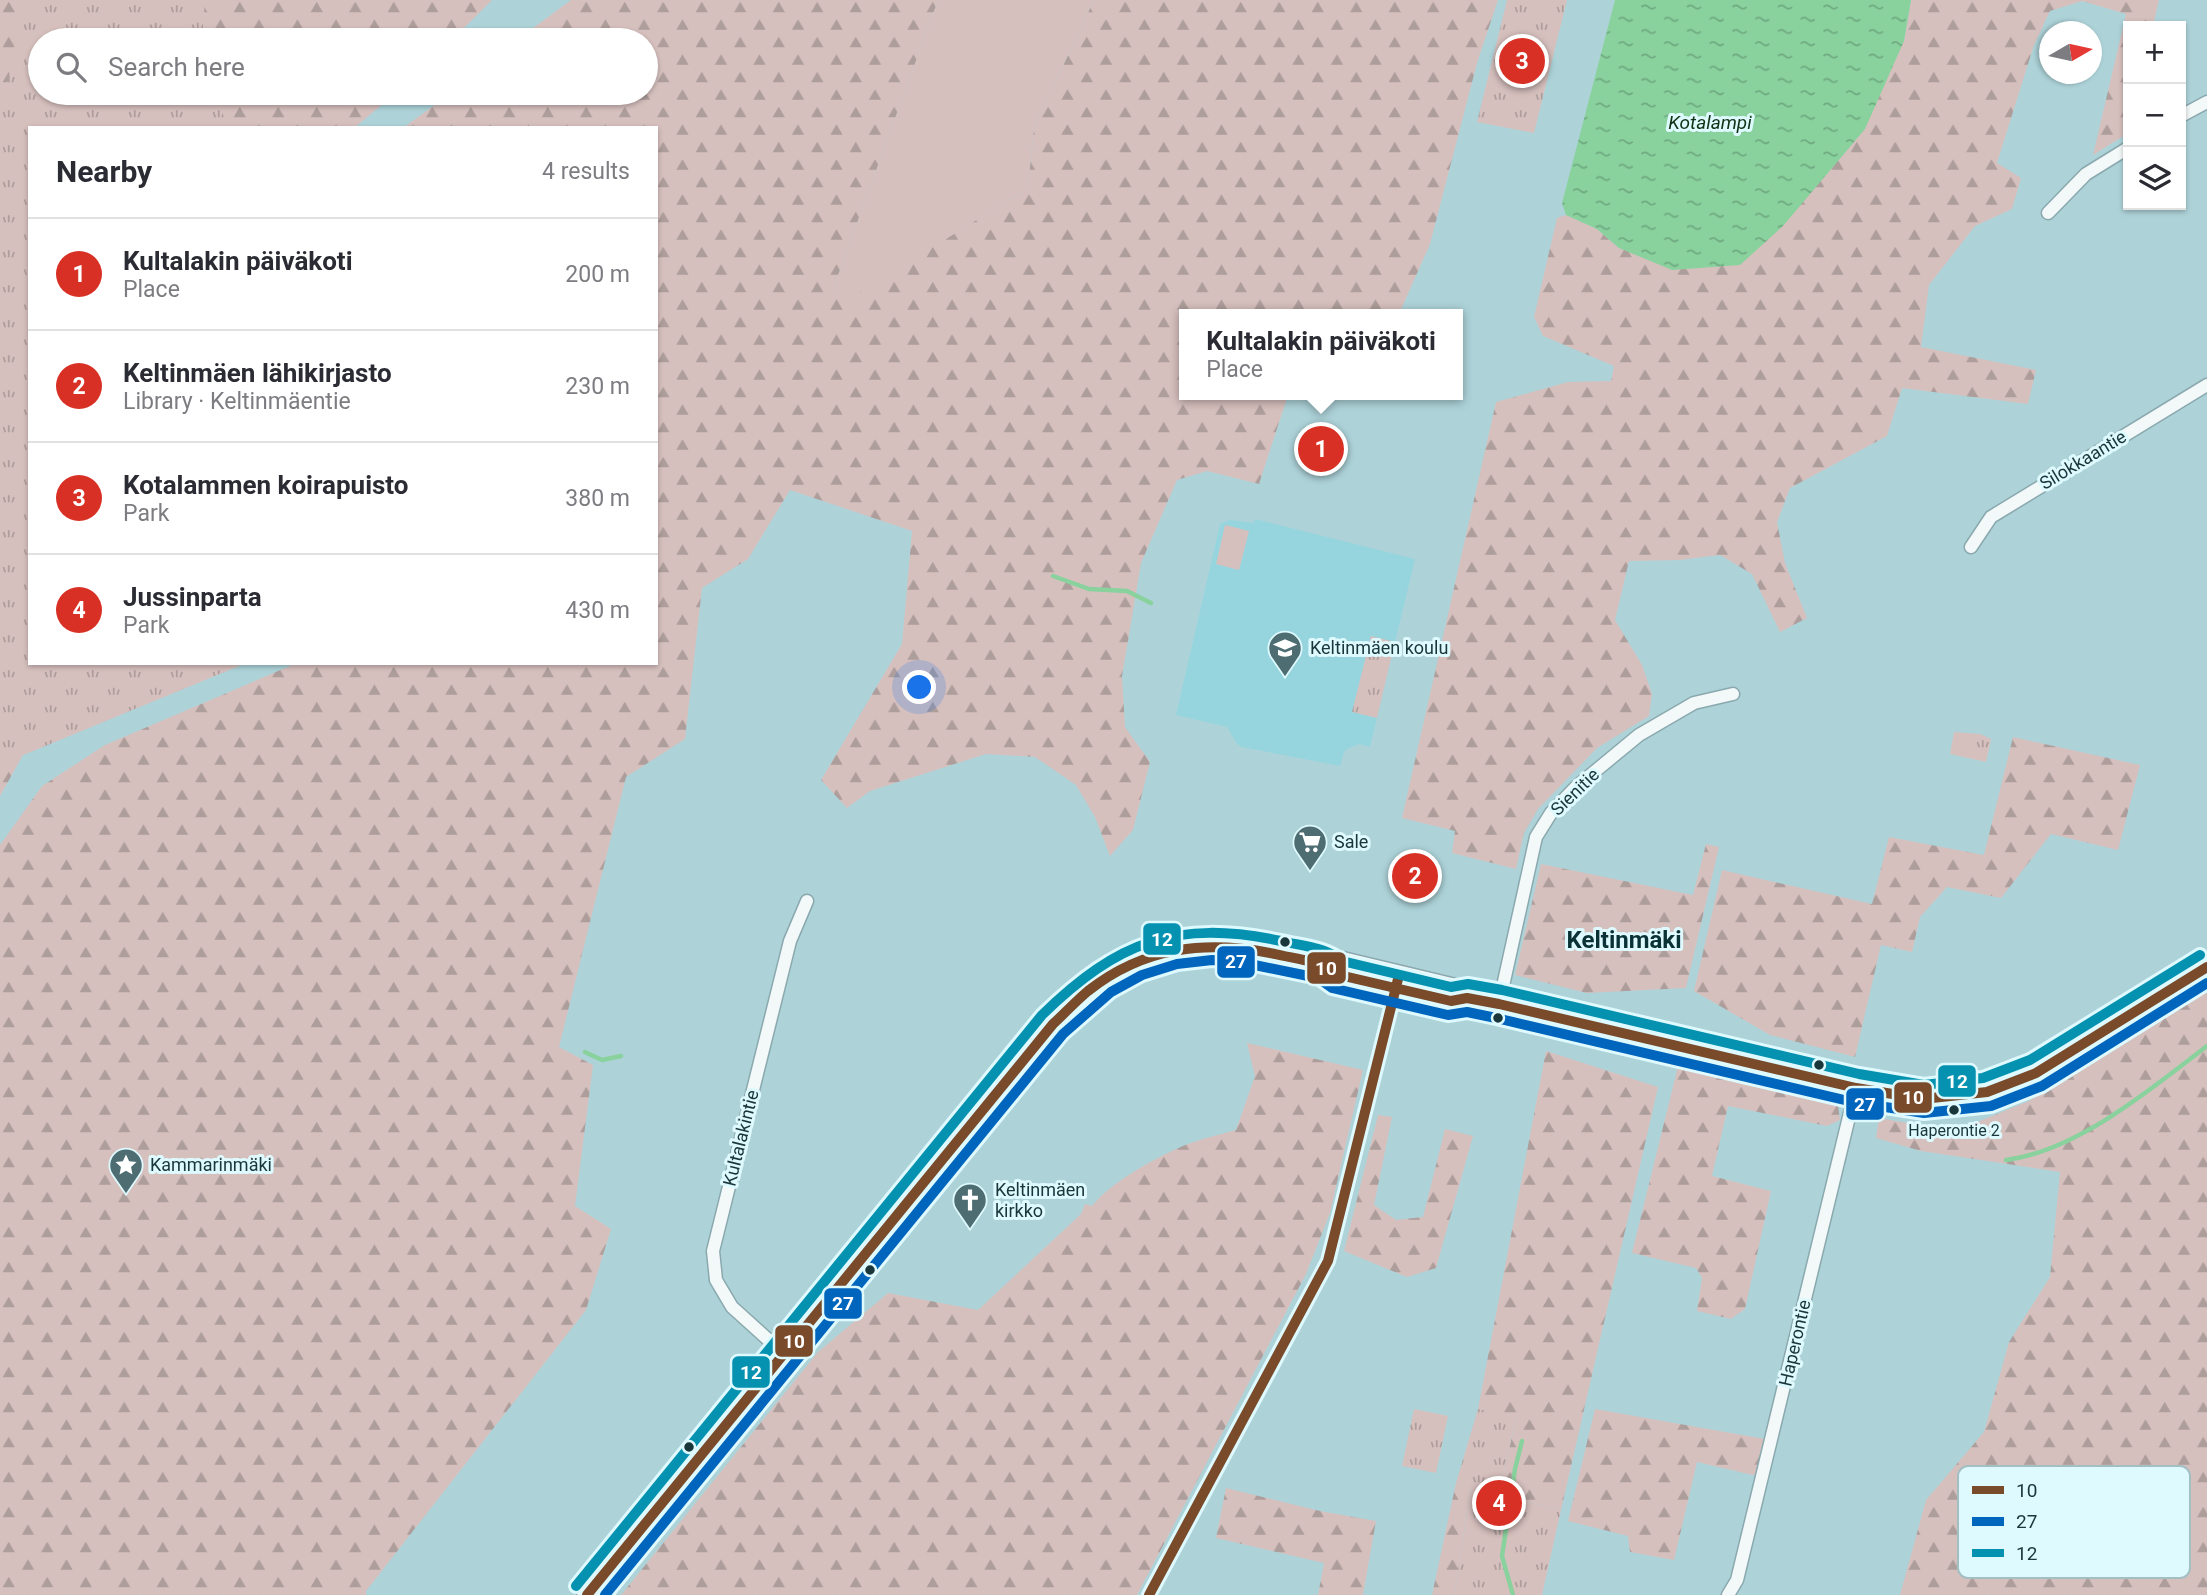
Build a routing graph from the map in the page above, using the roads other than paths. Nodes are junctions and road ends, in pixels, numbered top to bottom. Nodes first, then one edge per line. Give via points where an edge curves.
1 (2207, 102) edge
2 (2186, 113) edge
3 (2123, 151) edge
4 (2048, 213) dead end
5 (2207, 385) edge
6 (1971, 547) dead end
7 (1733, 694) dead end
8 (807, 901) dead end
9 (2207, 967) edge
10 (1398, 982) junction
11 (1499, 1004) junction
12 (1856, 1088) junction
13 (784, 1354) junction
14 (587, 1595) edge
15 (1149, 1595) edge
16 (1728, 1595) edge

1 - 2 street
3 - 4 street via 2086,174
5 - 6 street, Silokkaantie via 1991,517
7 - 11 street, Sienitie via 1694,703 1639,735 1551,813 1536,837
8 - 13 street, Kultalakintie via 790,941 713,1251 716,1280 732,1307
9 - 12 main road via 2065,1056 2012,1083 1962,1096 1923,1099
10 - 11 main road via 1453,988 1467,998
10 - 13 main road via 1340,961 1325,964 1229,946 1159,954 1089,990 1053,1024
10 - 15 street via 1328,1261
11 - 12 main road
12 - 16 street, Haperontie via 1737,1580
13 - 14 main road

